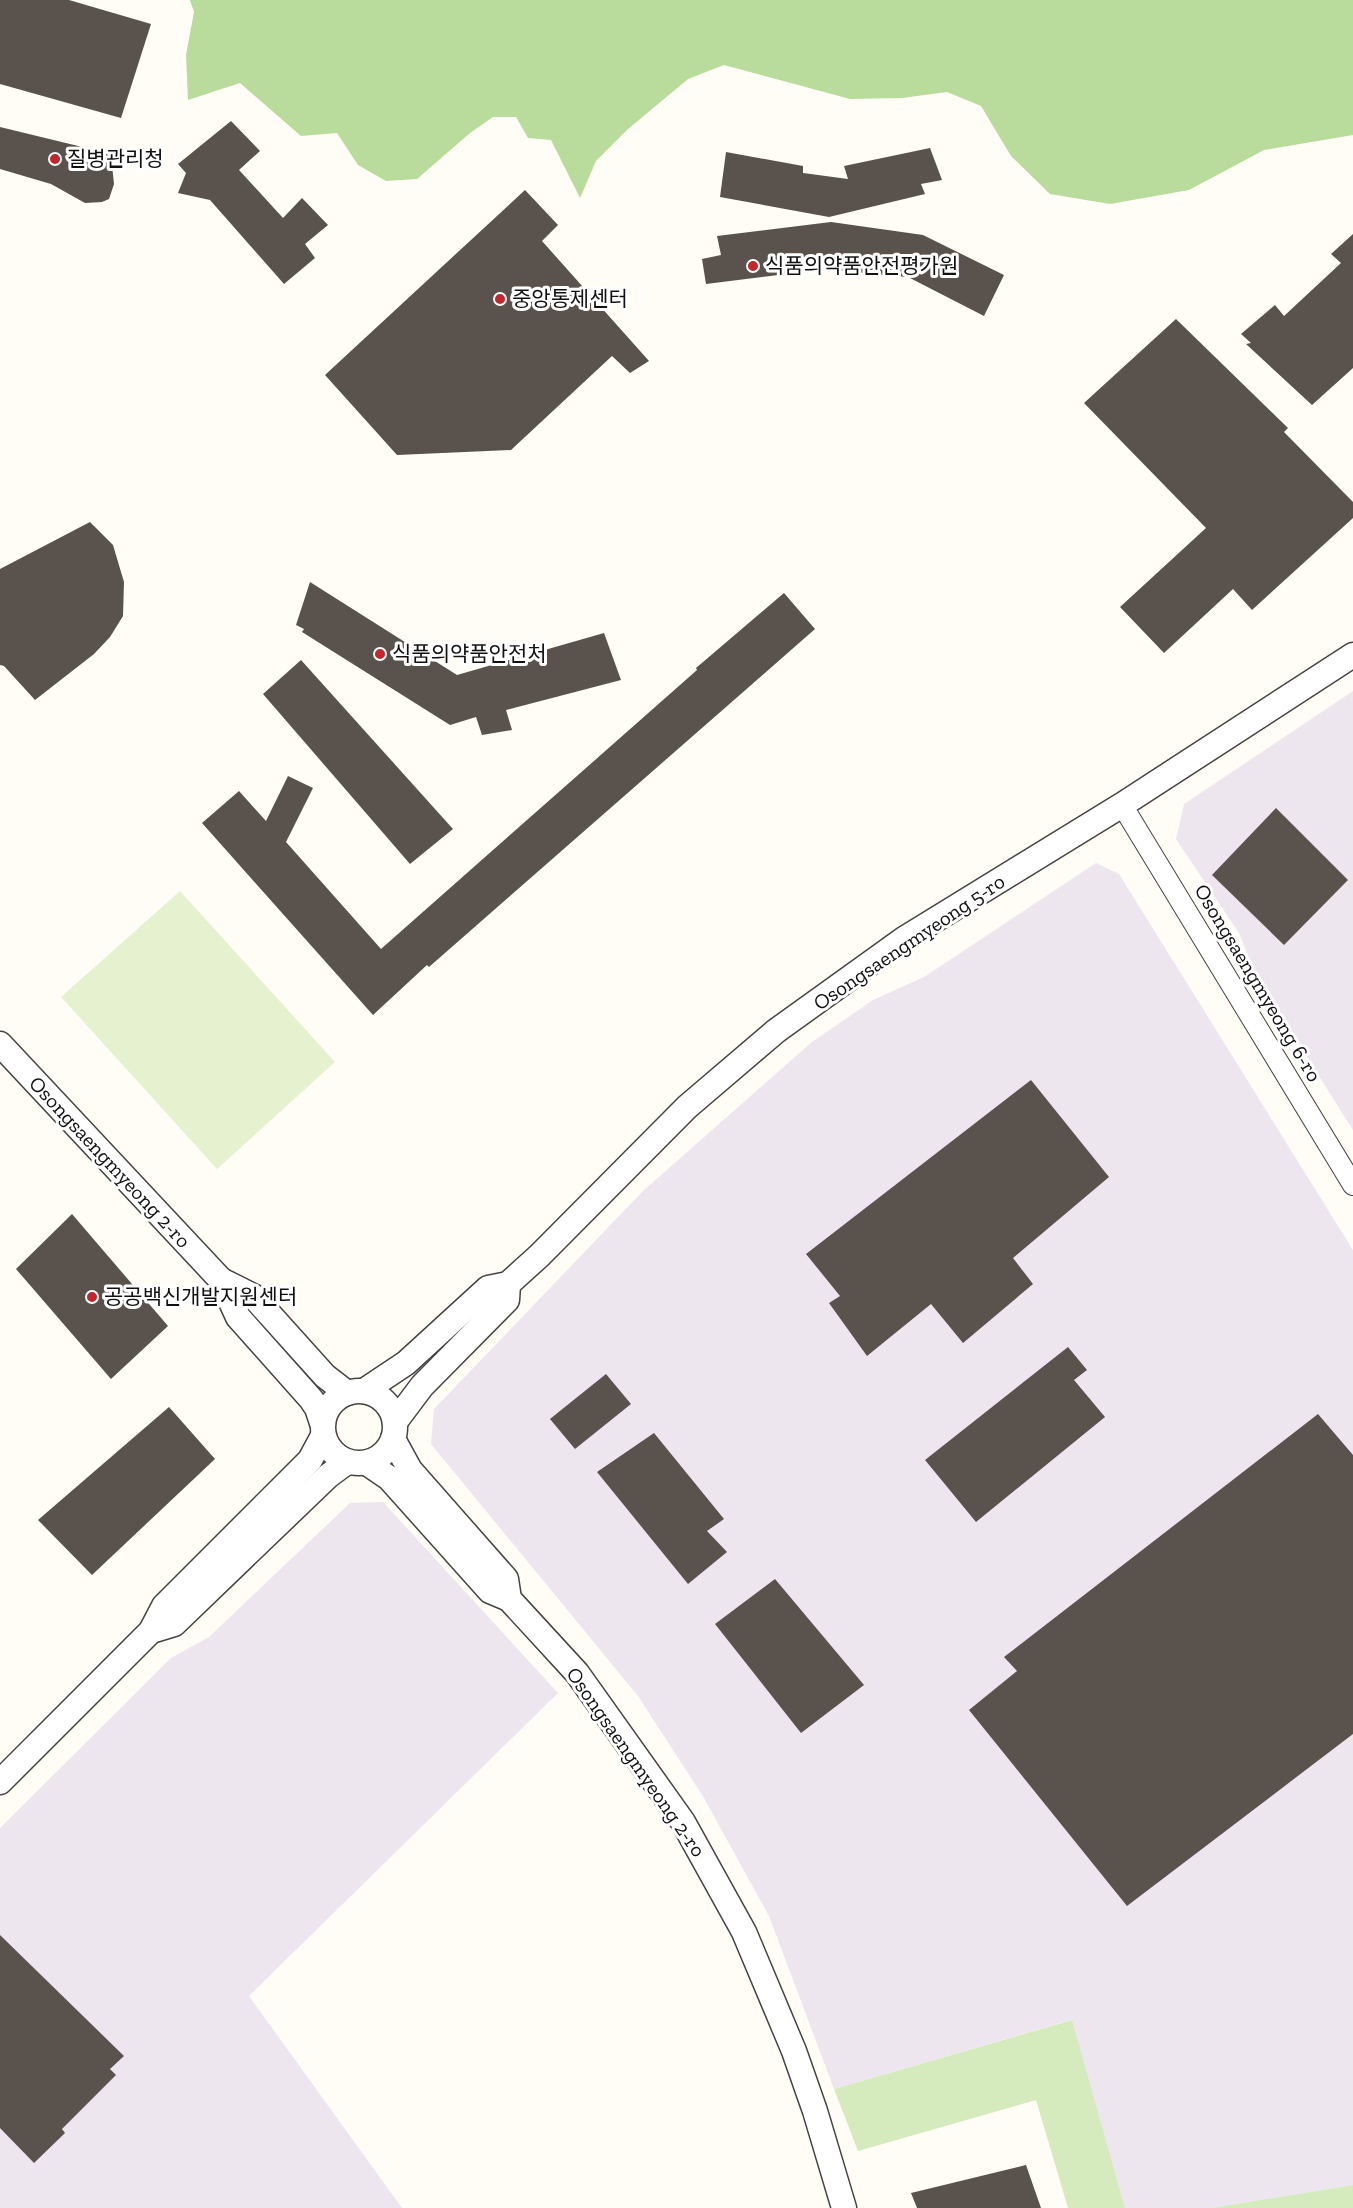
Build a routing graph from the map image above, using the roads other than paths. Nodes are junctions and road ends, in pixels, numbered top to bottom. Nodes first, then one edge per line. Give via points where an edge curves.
1 (1353, 655) edge
2 (1122, 805) junction
3 (0, 1044) edge
4 (1353, 1185) edge
5 (221, 1280) junction
6 (508, 1284) junction
7 (356, 1392) junction
8 (322, 1429) junction
9 (394, 1431) junction
10 (357, 1462) junction
11 (509, 1599) junction
12 (151, 1631) junction
13 (0, 1782) edge
14 (844, 2208) edge

1 - 2 street, Osongsaengmyeong 5-ro
2 - 4 street, Osongsaengmyeong 6-ro
2 - 6 street, Osongsaengmyeong 5-ro via 904,939 776,1031 687,1107
3 - 5 street, Osongsaengmyeong 2-ro
5 - 7 street, Osongsaengmyeong 2-ro via 253,1296 325,1376
5 - 8 street, Osongsaengmyeong 2-ro via 238,1317 311,1399
6 - 7 street, Osongsaengmyeong 5-ro via 489,1288 406,1363
6 - 9 street, Osongsaengmyeong 5-ro via 507,1300 422,1386
7 - 8 street via 332,1402 325,1412
7 - 9 street via 375,1394 385,1401 392,1411
8 - 10 street via 332,1452
8 - 12 street via 310,1461 164,1606
9 - 10 street via 383,1455
9 - 11 street, Osongsaengmyeong 2-ro via 410,1470 506,1579
10 - 11 street, Osongsaengmyeong 2-ro via 389,1478 490,1591
10 - 12 street via 328,1476 174,1624
11 - 14 street, Osongsaengmyeong 2-ro via 578,1673 683,1822 712,1872 744,1932 794,2051
12 - 13 street

